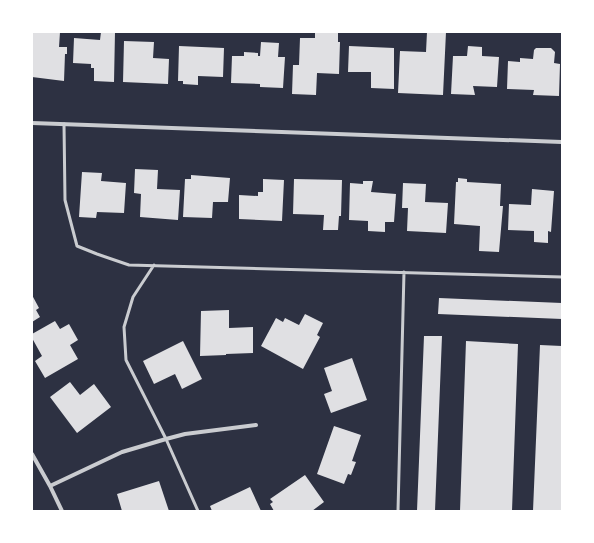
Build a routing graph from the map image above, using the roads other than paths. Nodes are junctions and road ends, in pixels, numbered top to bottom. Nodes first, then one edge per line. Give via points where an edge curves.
1 (32, 123) edge
2 (64, 124) junction
3 (562, 142) edge
4 (154, 265) junction
5 (404, 272) junction
6 (562, 277) edge
7 (256, 426) dead end
8 (166, 439) junction
9 (32, 454) edge
10 (50, 486) junction
11 (62, 511) edge
12 (198, 511) edge
13 (398, 511) edge

1 - 2 street
2 - 3 street
2 - 4 lane via 65,200 77,246 129,265
4 - 5 lane
4 - 8 lane via 133,297 124,327 126,360
5 - 6 lane
5 - 13 lane
7 - 8 street via 185,434
8 - 10 street via 122,452
8 - 12 lane
9 - 10 street
10 - 11 street

